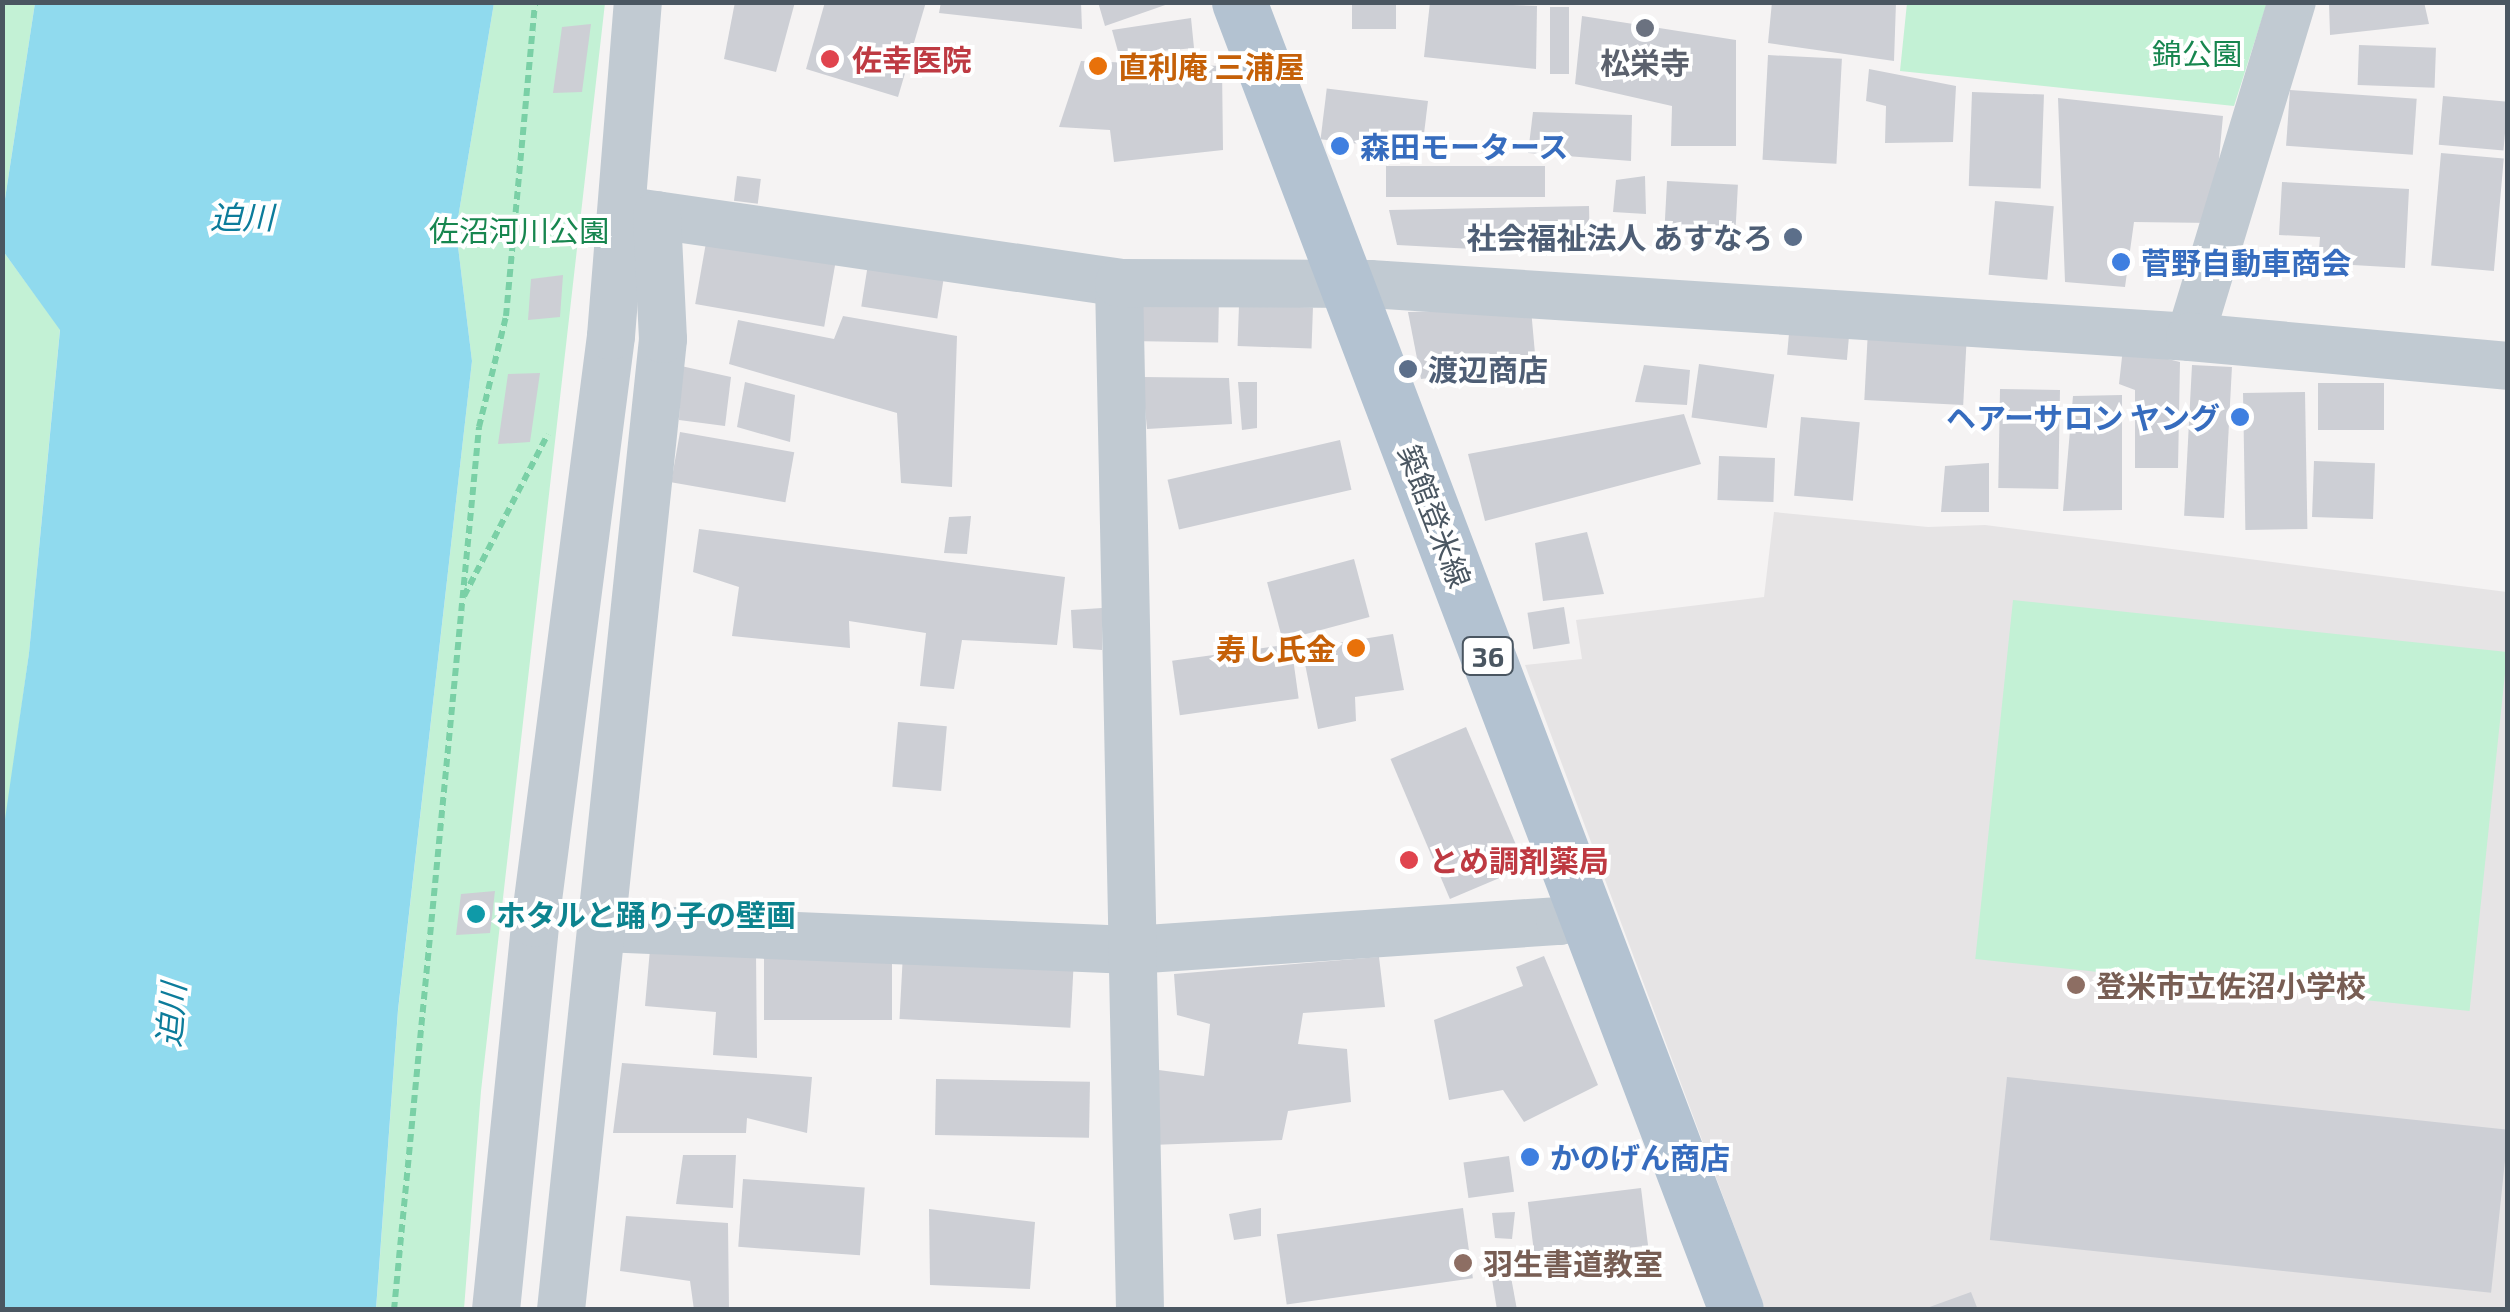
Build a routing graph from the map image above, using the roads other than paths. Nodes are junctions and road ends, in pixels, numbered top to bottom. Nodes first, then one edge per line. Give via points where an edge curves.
1 (638, 2) edge
2 (1239, 2) edge
3 (2292, 2) edge
4 (638, 213) junction
5 (1118, 284) junction
6 (1348, 286) junction
7 (2190, 337) junction
8 (2508, 366) edge
9 (1585, 912) junction
10 (603, 928) junction
11 (1132, 950) junction
12 (496, 1310) edge
13 (561, 1310) edge
14 (1140, 1310) edge
15 (1736, 1310) edge

1 - 4 street
2 - 6 main road, 築館登米線 / 36
3 - 7 street
4 - 5 street
4 - 10 street via 663,339
4 - 12 street via 612,336 535,922
5 - 6 street
5 - 11 street
6 - 7 street
6 - 9 main road, 築館登米線 / 36
7 - 8 street
9 - 11 street via 1560,920
9 - 15 main road, 築館登米線 / 36
10 - 11 street
10 - 13 street
11 - 14 street

